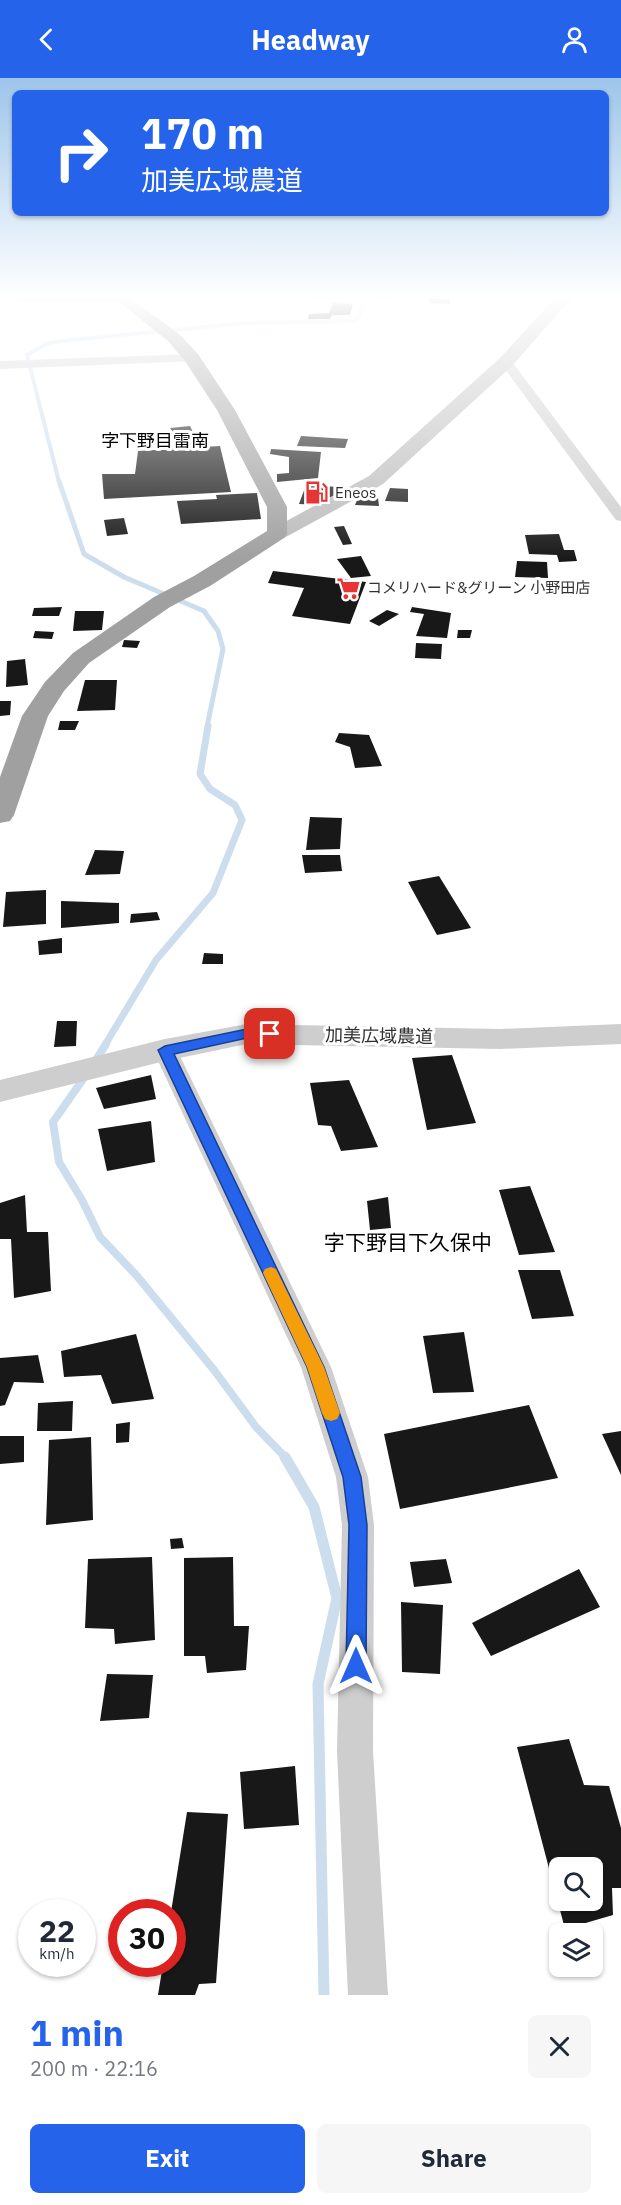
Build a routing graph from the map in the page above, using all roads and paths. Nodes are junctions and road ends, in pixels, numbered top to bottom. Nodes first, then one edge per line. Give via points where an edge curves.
1 (208, 382) edge
2 (483, 382) edge
3 (521, 382) edge
4 (621, 517) edge
5 (277, 534) junction
6 (0, 815) edge
7 (621, 1034) edge
8 (165, 1050) junction
9 (0, 1091) edge
10 (368, 1995) edge

1 - 5 highway via 277,507
2 - 5 main road via 376,480
3 - 4 street
5 - 6 highway via 162,602 81,658 54,687 36,716
7 - 8 street, 加美広域農道 via 500,1040 247,1034
8 - 9 street, 加美広域農道
8 - 10 street via 316,1367 352,1477 358,1525 355,1751

